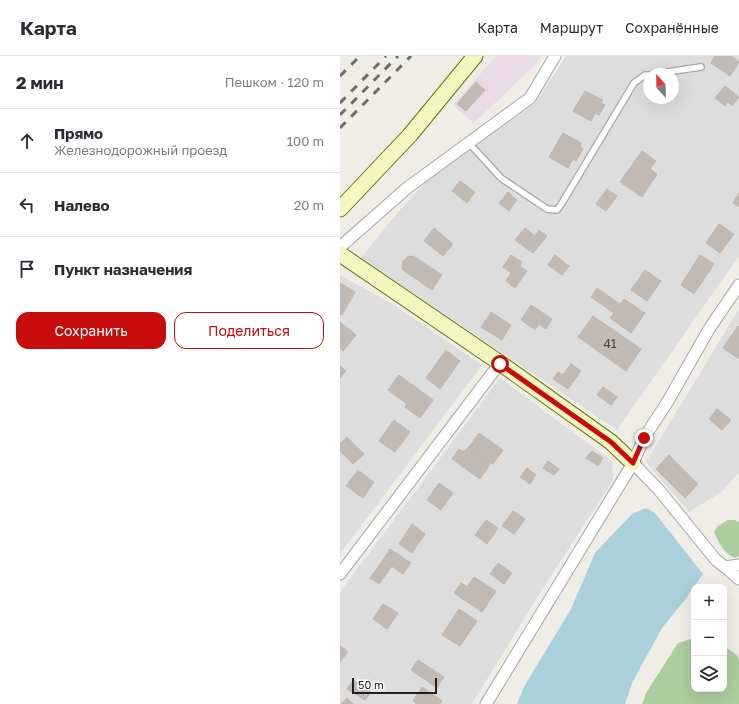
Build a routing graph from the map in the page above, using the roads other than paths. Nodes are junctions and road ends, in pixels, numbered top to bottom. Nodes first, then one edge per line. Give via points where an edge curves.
1 (475, 56) edge
2 (555, 56) edge
3 (701, 66) dead end
4 (679, 70) edge
5 (643, 76) edge
6 (468, 143) junction
7 (340, 209) edge
8 (340, 247) edge
9 (340, 254) edge
10 (739, 285) edge
11 (500, 364) junction
12 (633, 463) junction
13 (739, 565) edge
14 (725, 567) junction
15 (340, 574) edge
16 (739, 579) edge
17 (486, 704) edge

1 - 7 street via 410,135
2 - 6 street via 530,98
3 - 4 lane
5 - 6 lane via 634,83 557,210 547,209 502,178
6 - 8 street via 407,188
9 - 11 street
10 - 12 street via 709,329 644,438
11 - 12 street via 611,442
11 - 15 street
12 - 14 street via 659,490 716,560
12 - 17 street
13 - 14 street
14 - 16 street

